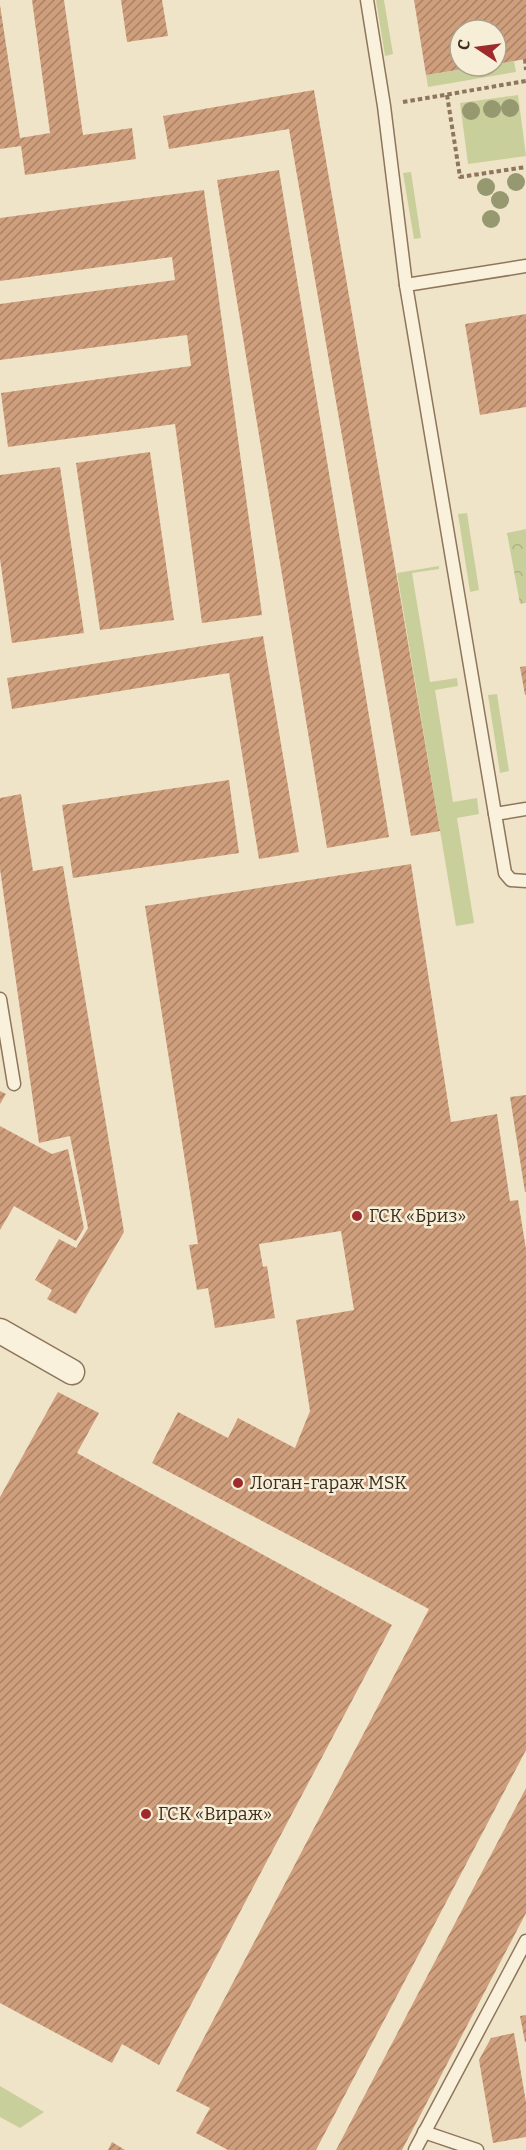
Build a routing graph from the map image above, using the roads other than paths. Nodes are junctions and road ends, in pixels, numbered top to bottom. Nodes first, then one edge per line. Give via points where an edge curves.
1 (367, 0) edge
2 (526, 266) edge
3 (406, 285) junction
4 (526, 809) edge
5 (495, 814) junction
6 (526, 881) edge
7 (0, 999) edge
8 (14, 1084) dead end
9 (0, 1331) edge
10 (72, 1372) dead end
11 (526, 1941) edge
12 (424, 2132) junction
13 (415, 2150) edge
14 (477, 2150) edge

1 - 3 lane
2 - 3 lane
3 - 5 lane
4 - 5 lane
5 - 6 lane via 504,873 511,880
7 - 8 lane
9 - 10 street
11 - 12 lane
12 - 13 lane
12 - 14 lane

